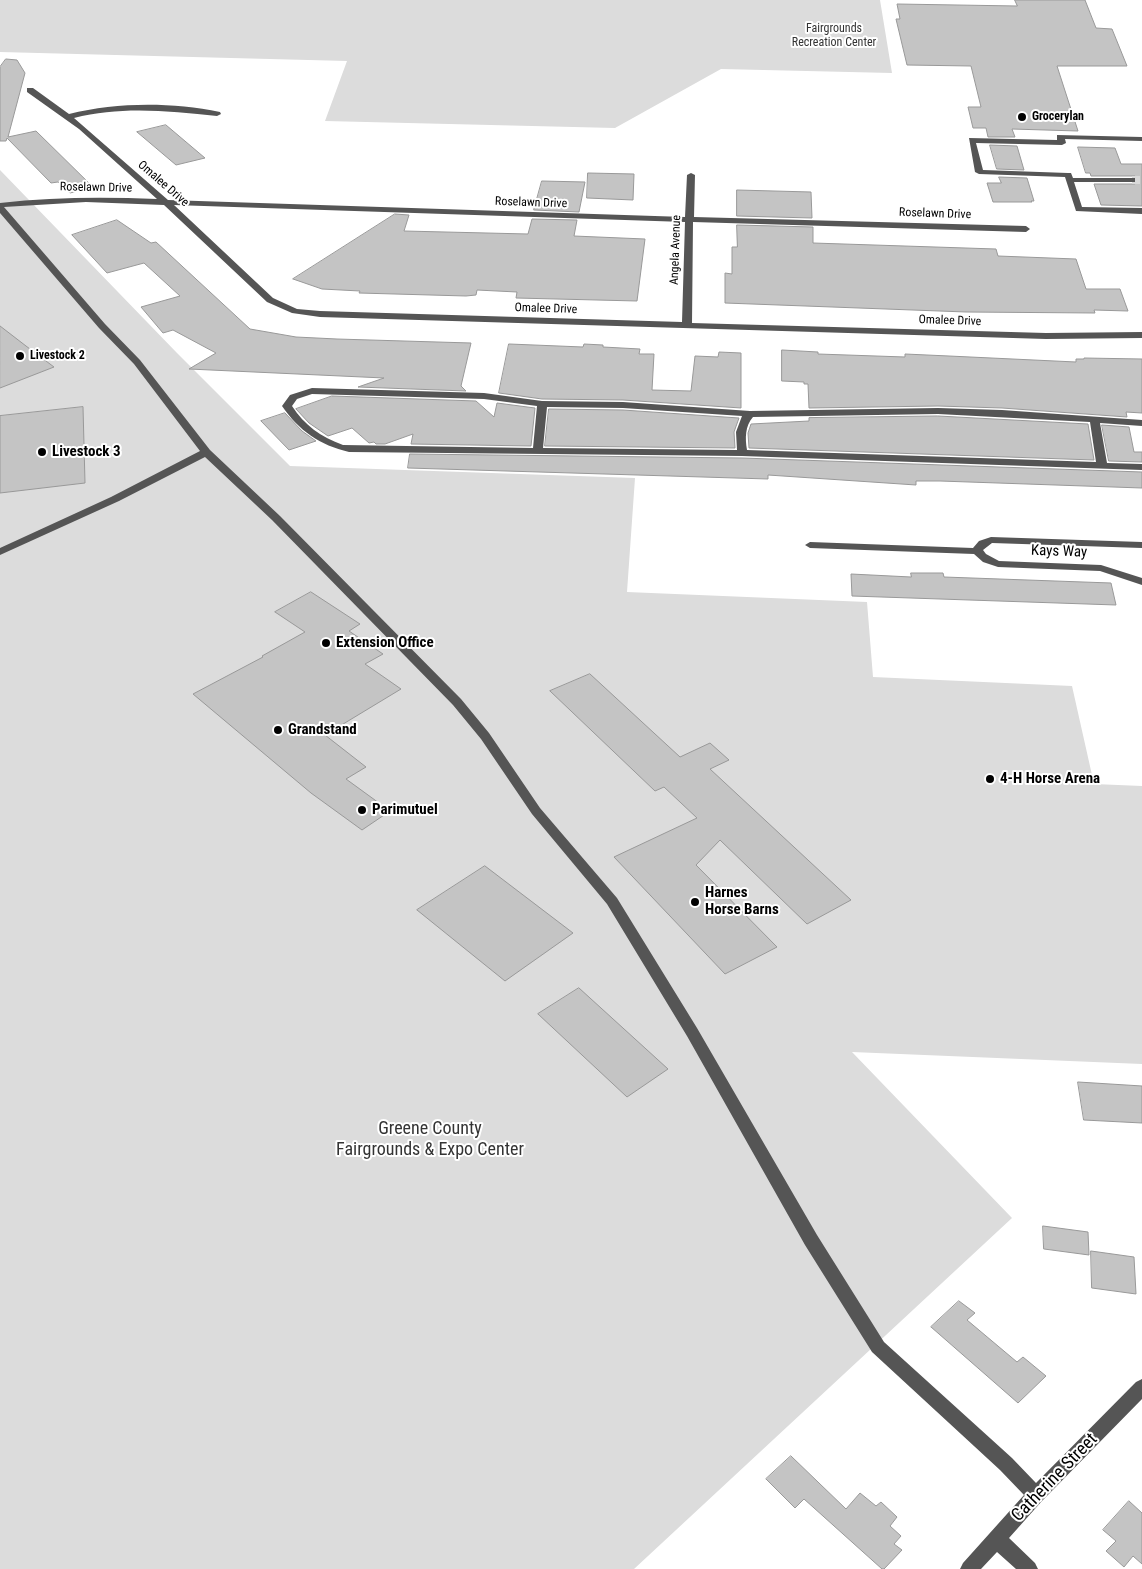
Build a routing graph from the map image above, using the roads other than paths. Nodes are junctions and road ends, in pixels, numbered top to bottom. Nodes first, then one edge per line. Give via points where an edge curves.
1 (30, 90) dead end
2 (217, 114) dead end
3 (68, 117) junction
4 (1142, 139) edge
5 (691, 175) dead end
6 (1070, 180) junction
7 (1132, 180) tunnel mouth
8 (167, 203) junction
9 (0, 206) edge
10 (1142, 211) edge
11 (690, 220) junction
12 (1026, 229) dead end
13 (688, 326) junction
14 (1142, 335) edge
15 (542, 404) junction
16 (750, 414) junction
17 (1094, 419) junction
18 (1142, 423) edge
19 (206, 452) junction
20 (538, 452) junction
21 (742, 453) junction
22 (1102, 466) junction
23 (1142, 467) edge
24 (810, 545) dead end
25 (1142, 545) edge
26 (977, 551) junction
27 (0, 552) edge
28 (1142, 582) edge
29 (1142, 1387) edge
30 (1036, 1495) junction
31 (997, 1540) junction
32 (969, 1569) edge
33 (1029, 1569) edge

1 - 3 street, Omalee Drive
2 - 3 street via 163,108 109,108
3 - 8 street, Omalee Drive
4 - 6 street via 1060,137 1062,143 972,140 979,172 1068,174
5 - 11 street, Angela Avenue
6 - 7 street
6 - 10 street via 1079,209
8 - 9 street, Roselawn Drive via 34,201
8 - 11 street, Roselawn Drive
8 - 13 street, Omalee Drive via 270,300 294,310 320,314
9 - 19 street via 136,362
11 - 12 street, Roselawn Drive
11 - 13 street, Angela Avenue
13 - 14 street, Omalee Drive via 1046,336
15 - 16 street via 623,405
15 - 20 street
15 - 20 street via 484,396 312,391 296,395 287,406 316,436 336,447
16 - 17 street via 938,411
16 - 21 street via 741,432
17 - 18 street
17 - 22 street
19 - 27 street via 115,499
19 - 30 street via 276,518 457,702 485,736 536,811 612,901 878,1347
20 - 21 street
21 - 22 street
22 - 23 street
24 - 26 street
25 - 26 street, Kays Way via 991,540 982,542
26 - 28 street, Kays Way via 980,557 998,564 1101,568
29 - 30 street, Catherine Street
30 - 31 street, Catherine Street
31 - 32 street, Catherine Street
31 - 33 street

